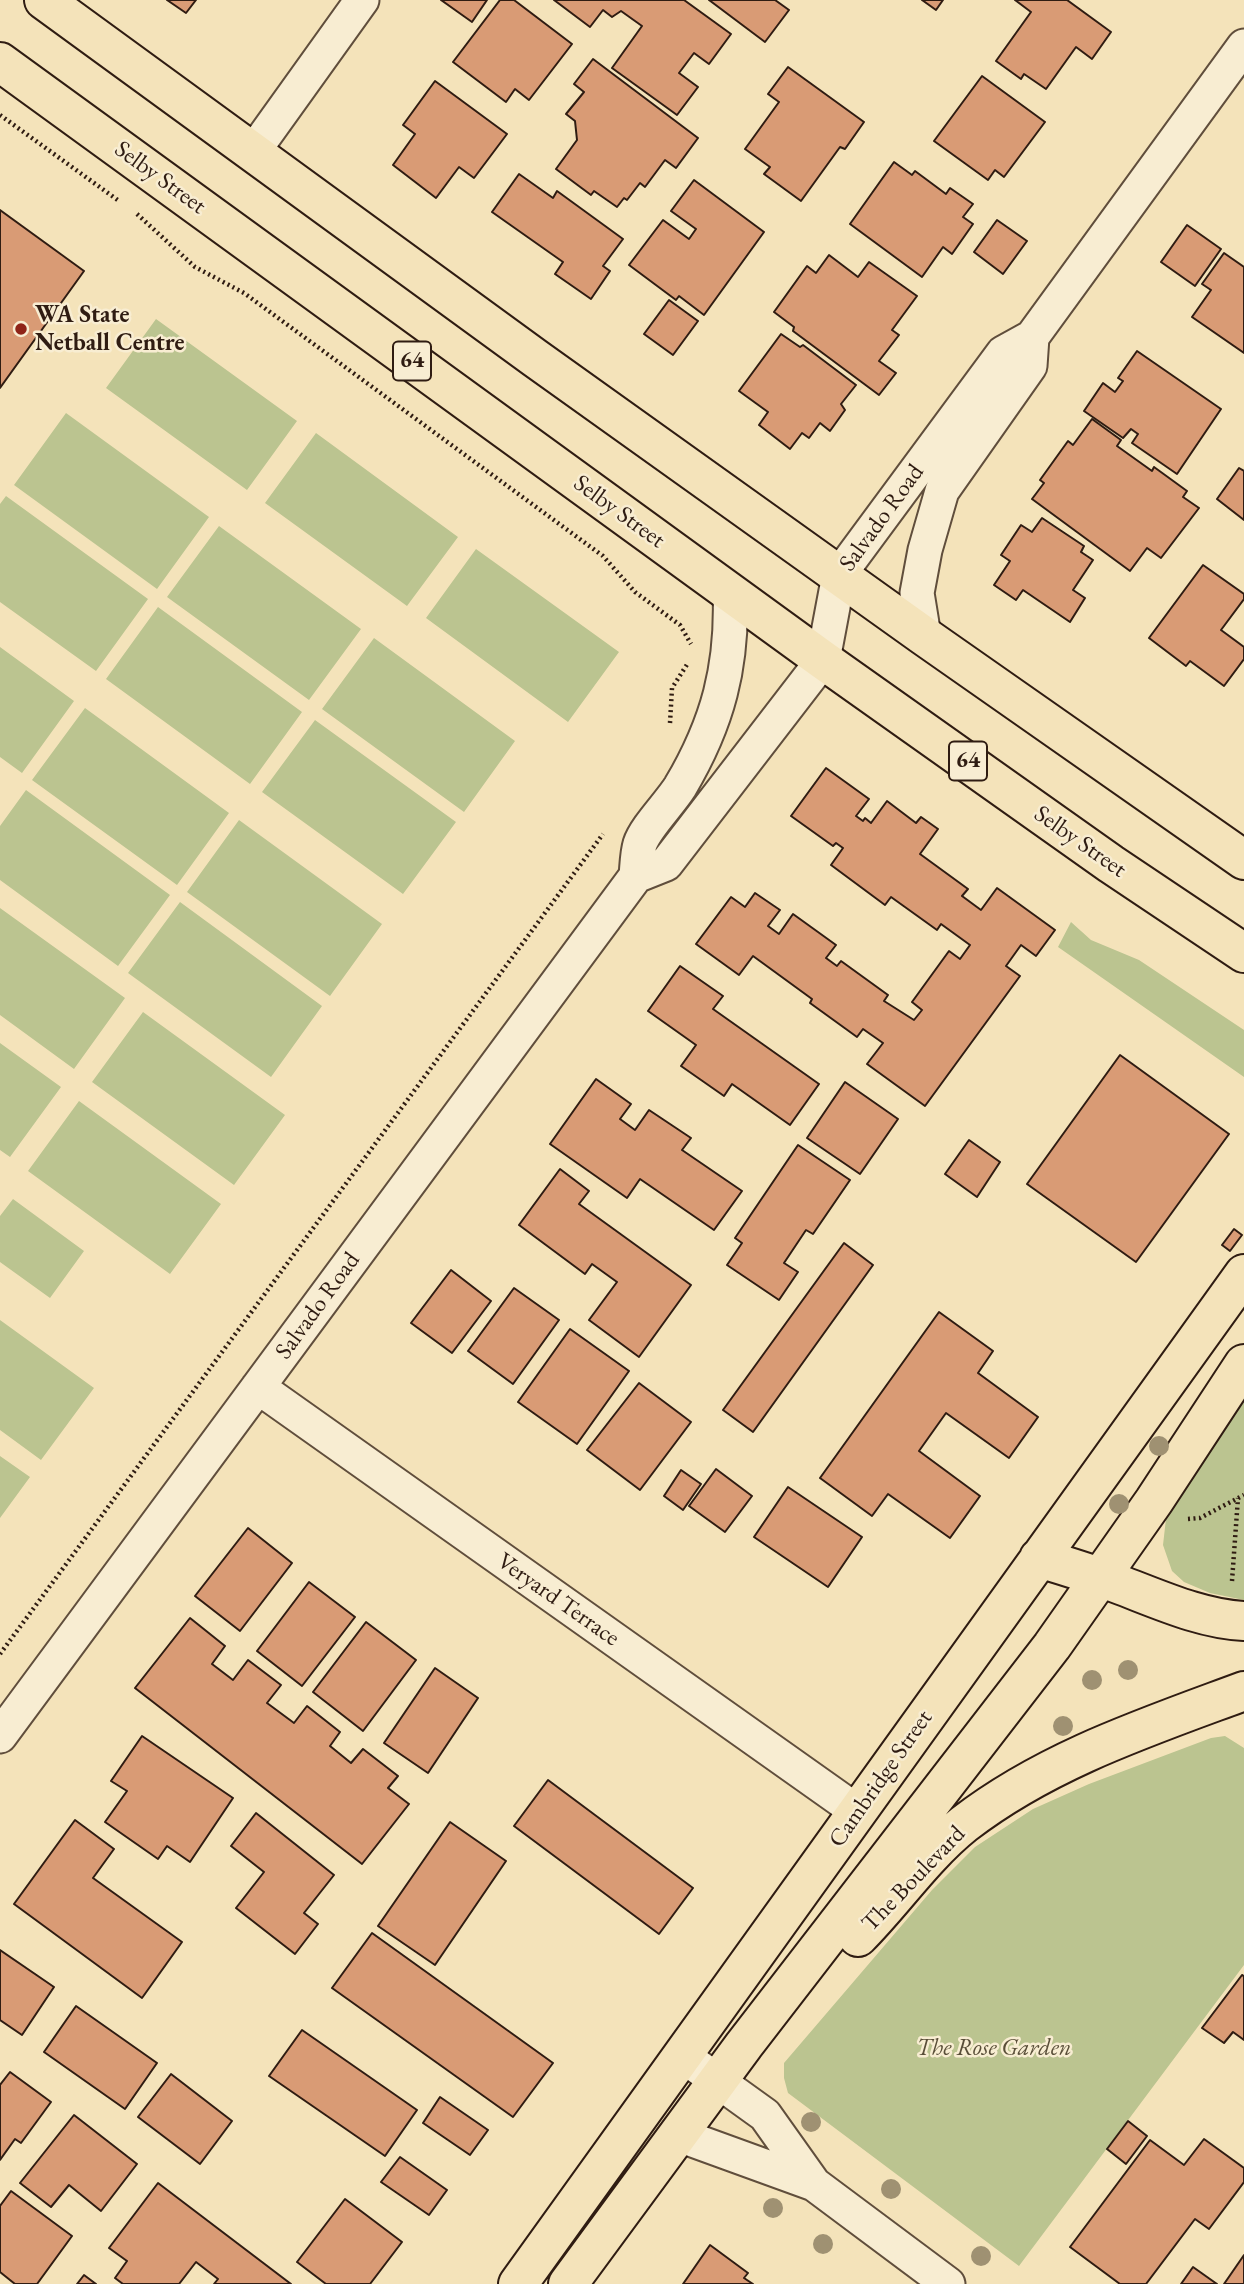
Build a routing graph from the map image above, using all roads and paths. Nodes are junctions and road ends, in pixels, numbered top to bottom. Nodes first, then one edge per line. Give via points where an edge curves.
1 (44, 0) edge
2 (362, 0) edge
3 (1244, 46) edge
4 (0, 62) edge
5 (0, 115) edge
6 (253, 152) junction
7 (1032, 337) junction
8 (839, 575) junction
9 (730, 592) junction
10 (689, 623) dead end
11 (684, 631) junction
12 (924, 636) junction
13 (823, 660) junction
14 (669, 734) dead end
15 (608, 828) dead end
16 (1244, 860) edge
17 (636, 876) junction
18 (1244, 953) edge
19 (1244, 1275) edge
20 (1244, 1364) edge
21 (258, 1387) junction
22 (1241, 1497) edge
23 (1184, 1520) dead end
24 (1039, 1558) junction
25 (1100, 1577) junction
26 (1238, 1605) edge
27 (0, 1654) edge
28 (1244, 1692) edge
29 (0, 1736) edge
30 (858, 1812) junction
31 (758, 2028) junction
32 (683, 2056) junction
33 (719, 2081) junction
34 (679, 2135) junction
35 (814, 2184) junction
36 (519, 2284) edge
37 (568, 2284) edge
38 (948, 2284) edge

1 - 6 main road
2 - 6 street
3 - 7 street, Salvado Road
4 - 9 main road, Selby Street / 64
5 - 11 path via 141,217 195,267 244,293 603,556 635,592
6 - 8 main road
7 - 8 street, Salvado Road via 1003,353
7 - 12 street, Salvado Road via 1030,366 942,491 917,593
8 - 12 main road
8 - 13 street, Salvado Road
9 - 13 main road, Selby Street / 64
9 - 17 street, Salvado Road via 725,679 711,725 678,789 640,842
10 - 11 path
11 - 14 path via 691,656 672,688
12 - 16 main road
13 - 17 street, Salvado Road via 666,863
13 - 18 main road, Selby Street / 64
15 - 27 path
17 - 21 street, Salvado Road
19 - 24 main road, Cambridge Street
20 - 25 main road, Cambridge Street
21 - 29 street, Salvado Road
21 - 30 street, Veryard Terrace
22 - 23 path via 1200,1518
22 - 26 path
24 - 25 main road
24 - 30 main road, Cambridge Street
25 - 26 main road via 1227,1621
25 - 31 main road, Cambridge Street
28 - 31 main road, The Boulevard via 1083,1752 1023,1784 964,1825 916,1870 860,1935
30 - 32 main road, Cambridge Street
31 - 33 main road, Cambridge Street
32 - 33 street
32 - 36 main road, Cambridge Street
33 - 34 main road, Cambridge Street
33 - 35 street via 765,2115
34 - 35 street
34 - 37 main road, Cambridge Street
35 - 38 street

